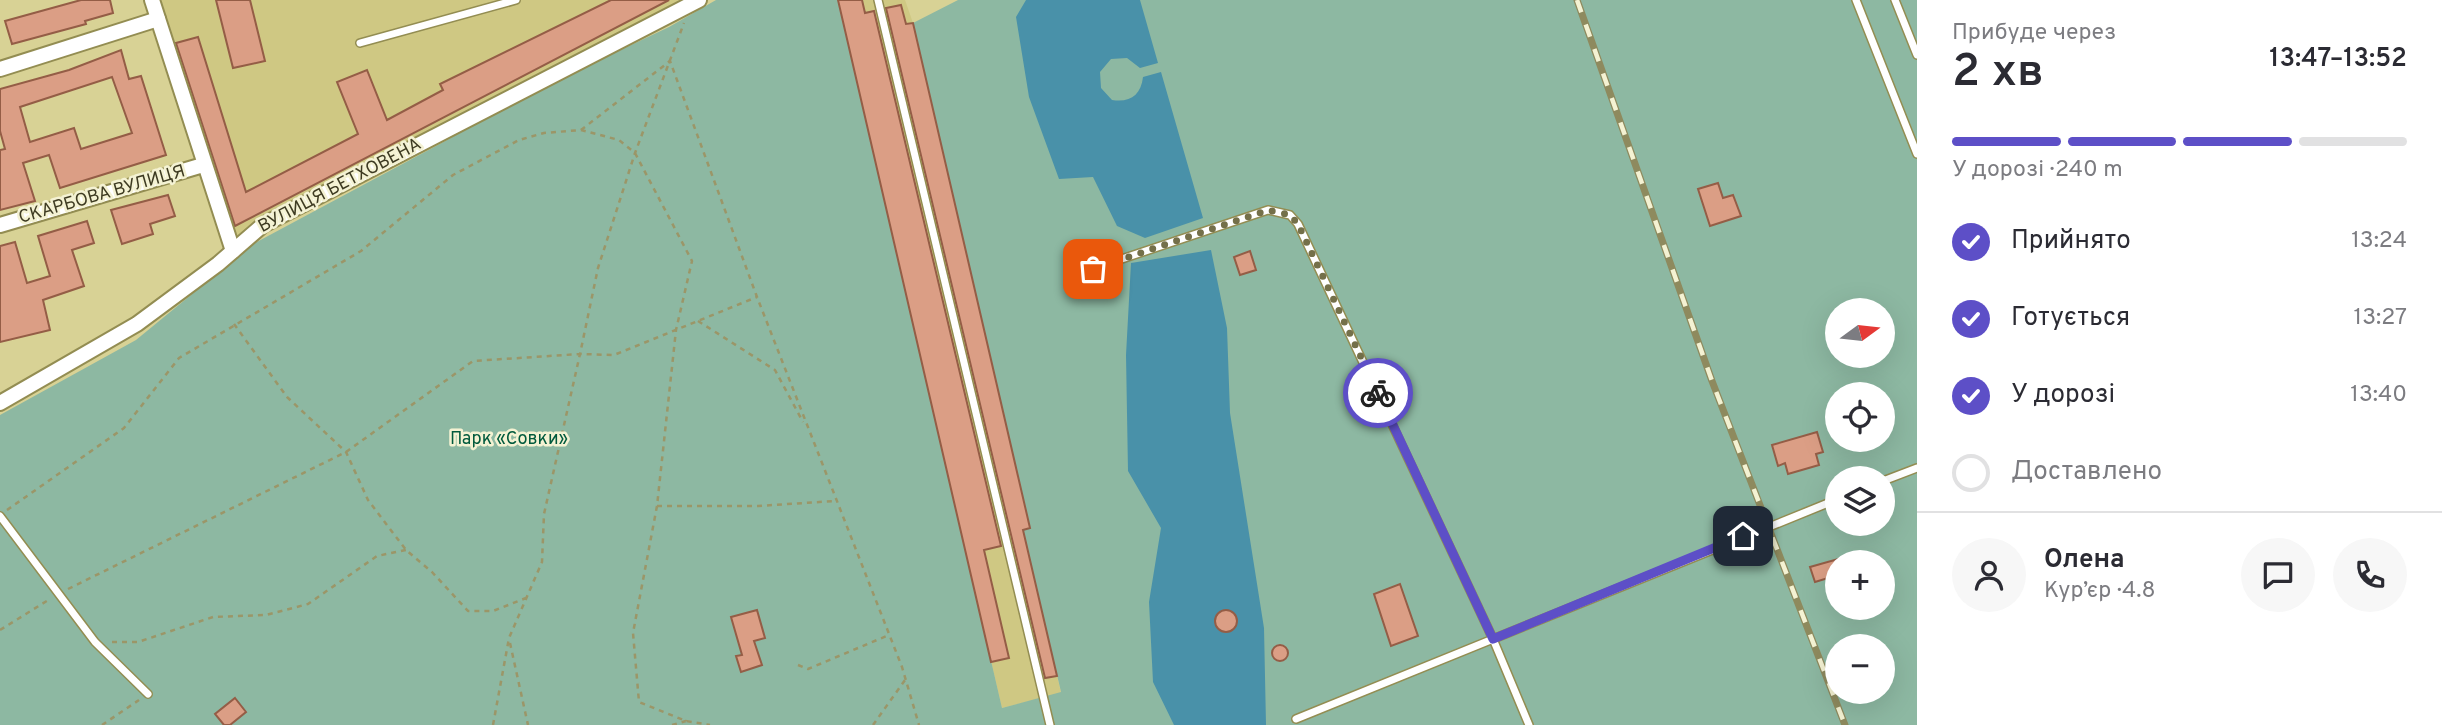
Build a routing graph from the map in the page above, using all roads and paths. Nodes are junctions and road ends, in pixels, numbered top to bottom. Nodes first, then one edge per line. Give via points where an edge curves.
1 (152, 0) edge
2 (516, 0) edge
3 (698, 0) edge
4 (878, 0) edge
5 (1856, 0) edge
6 (1895, 0) edge
7 (688, 13) dead end
8 (158, 19) junction
9 (360, 43) dead end
10 (1917, 55) edge
11 (670, 61) junction
12 (0, 69) edge
13 (581, 130) junction
14 (635, 153) junction
15 (1917, 154) edge
16 (203, 164) junction
17 (0, 225) edge
18 (233, 251) junction
19 (1068, 277) dead end
20 (757, 297) junction
21 (698, 321) junction
22 (234, 324) junction
23 (676, 330) junction
24 (580, 354) junction
25 (0, 403) edge
26 (810, 434) junction
27 (346, 452) junction
28 (1917, 468) edge
29 (1895, 476) edge
30 (836, 501) junction
31 (1825, 504) edge
32 (657, 506) junction
33 (0, 515) edge
34 (406, 550) junction
35 (57, 594) junction
36 (526, 598) junction
37 (0, 630) edge
38 (889, 635) junction
39 (510, 639) junction
40 (1493, 639) junction
41 (95, 642) junction
42 (798, 665) dead end
43 (905, 680) junction
44 (148, 694) joint
45 (1296, 719) dead end
46 (686, 723) edge
47 (102, 725) edge
48 (493, 725) edge
49 (528, 725) edge
50 (672, 725) edge
51 (710, 725) edge
52 (873, 725) edge
53 (919, 725) edge
54 (1050, 725) edge
55 (1529, 725) edge

1 - 8 street
2 - 9 lane
3 - 18 street, ВУЛИЦЯ БЕТХОВЕНА via 263,225
4 - 54 lane
5 - 15 lane
6 - 10 lane
7 - 11 path
8 - 12 street
8 - 16 street
11 - 13 path
11 - 14 path
11 - 20 path
13 - 14 path via 620,140
13 - 22 path via 519,140 453,175 362,251
14 - 23 path via 692,261
14 - 24 path via 598,268
16 - 17 street, СКАРБОВА ВУЛИЦЯ
16 - 18 street
18 - 25 street, ВУЛИЦЯ БЕТХОВЕНА via 136,324
19 - 40 lane via 1268,210 1290,215
20 - 21 path
20 - 26 path
21 - 23 path
21 - 26 path via 775,370
22 - 27 path via 286,397
22 - 33 path via 179,358 124,428
23 - 24 path via 614,355
23 - 32 path
24 - 27 path via 473,361
24 - 36 path via 544,514 542,562
26 - 30 path
27 - 34 path via 368,500
27 - 35 path
28 - 29 lane
30 - 32 path
30 - 38 path
31 - 40 lane
32 - 46 path via 633,633 639,702
33 - 35 lane
34 - 36 path via 468,611 493,611
34 - 41 path via 377,556 308,604 266,615 213,617 138,642
35 - 37 path
35 - 41 lane
36 - 39 path
38 - 42 path via 808,669
38 - 43 path
39 - 48 path
39 - 49 path
40 - 45 lane
40 - 55 lane
41 - 44 lane
43 - 52 path
43 - 53 path
44 - 47 path
46 - 50 path
46 - 51 path

